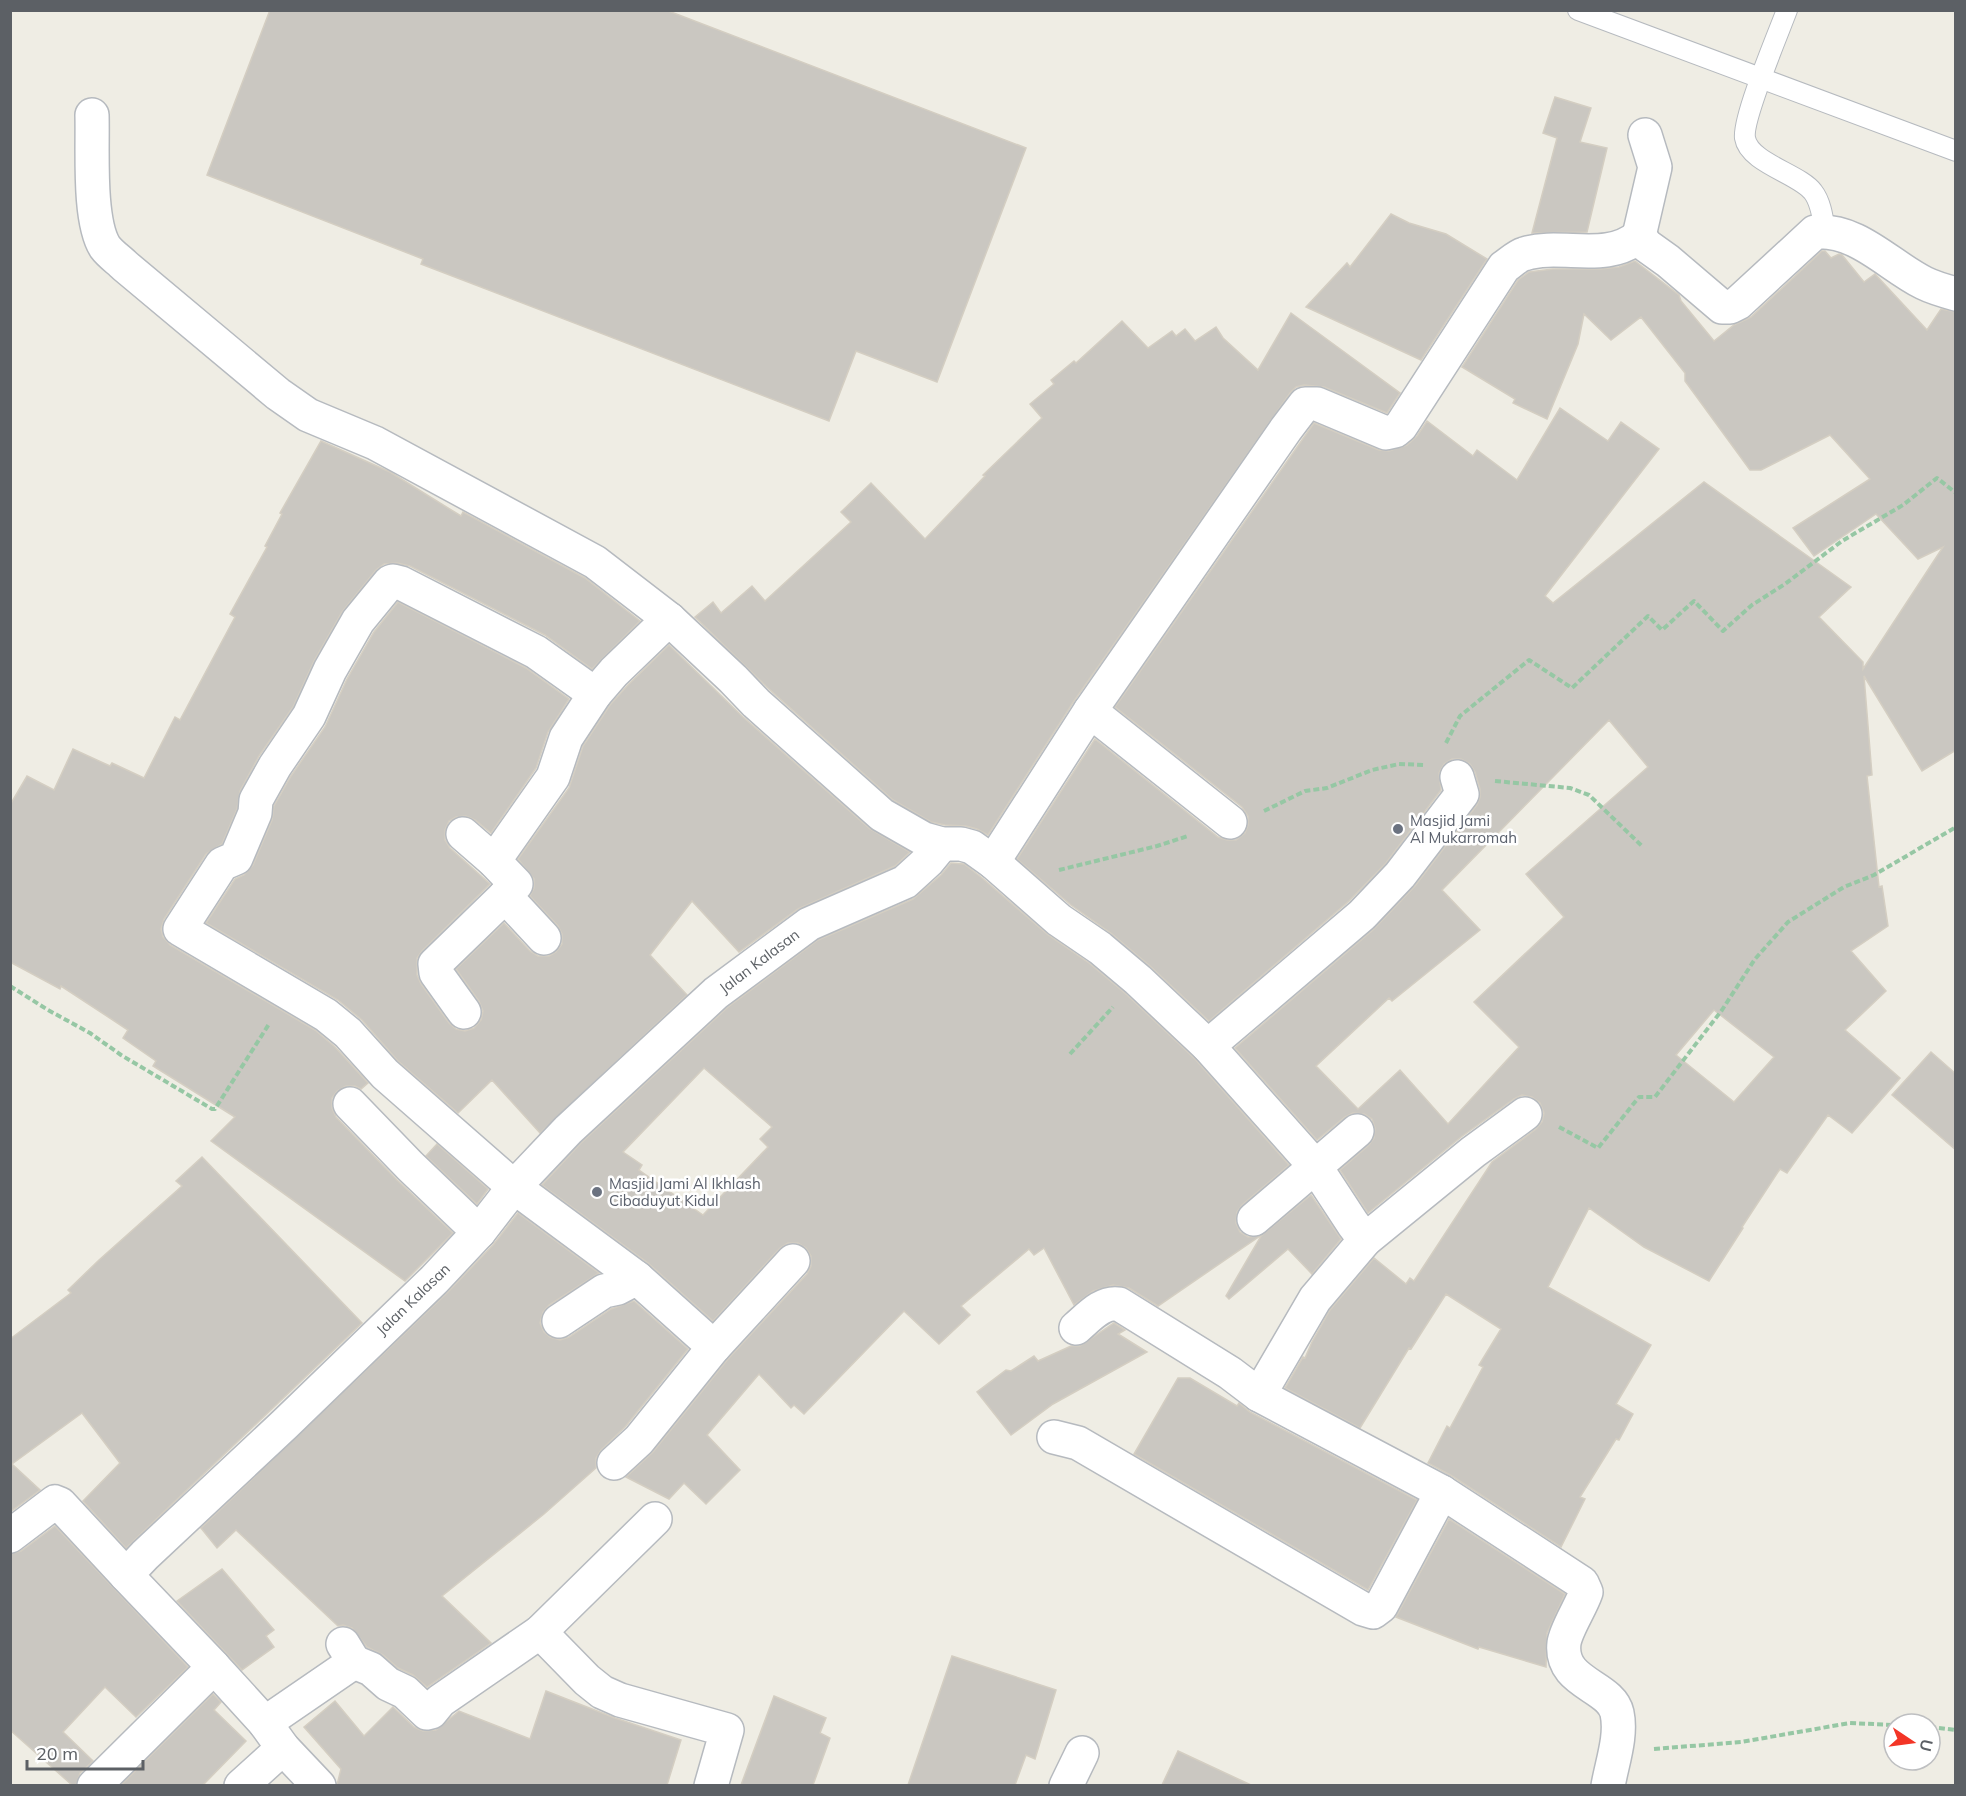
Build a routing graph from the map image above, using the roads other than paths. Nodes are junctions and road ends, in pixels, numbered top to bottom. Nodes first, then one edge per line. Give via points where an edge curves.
1 (1578, 10) edge
2 (1787, 10) edge
3 (1761, 79) junction
4 (92, 115) dead end
5 (1645, 135) dead end
6 (1956, 151) edge
7 (1825, 231) junction
8 (1639, 236) junction
9 (1956, 294) edge
10 (669, 619) junction
11 (595, 694) junction
12 (1090, 711) junction
13 (1447, 768) road end
14 (1230, 822) road end
15 (463, 834) dead end
16 (935, 853) junction
17 (494, 861) junction
18 (993, 862) junction
19 (505, 896) junction
20 (544, 938) dead end
21 (464, 1011) dead end
22 (1208, 1046) junction
23 (350, 1104) dead end
24 (1525, 1114) road end
25 (1357, 1131) dead end
26 (1315, 1166) junction
27 (514, 1187) junction
28 (1254, 1219) dead end
29 (479, 1232) junction
30 (1365, 1240) junction
31 (793, 1261) dead end
32 (637, 1278) junction
33 (560, 1321) dead end
34 (1076, 1328) dead end
35 (714, 1347) junction
36 (1259, 1395) junction
37 (1054, 1437) dead end
38 (614, 1463) dead end
39 (1442, 1492) junction
40 (655, 1519) dead end
41 (10, 1536) edge
42 (126, 1575) junction
43 (540, 1632) junction
44 (214, 1667) junction
45 (274, 1735) junction
46 (1082, 1753) dead end
47 (94, 1785) edge
48 (241, 1785) edge
49 (319, 1785) edge
50 (711, 1785) edge
51 (1066, 1785) edge
52 (1608, 1785) edge

1 - 3 lane
2 - 3 lane
3 - 6 lane
3 - 7 lane via 1745,140 1773,167 1814,192
4 - 10 street via 97,229 106,248 125,266 308,415 375,443 595,562
5 - 8 street via 1654,167
7 - 8 street via 1815,232 1730,308 1722,307
7 - 9 street via 1854,238 1925,284
8 - 12 street via 1633,242 1607,249 1522,254 1504,267 1395,431 1386,433 1317,404 1305,404
10 - 11 street
10 - 16 street via 882,815 914,834
11 - 17 street via 566,738 553,777
11 - 27 street via 536,652 401,583 390,582 358,621 309,716 256,800 255,813 236,858 222,864 180,929 326,1015 386,1074
12 - 14 street
12 - 18 street
13 - 22 street via 1462,794 1400,875 1362,915
15 - 17 street
16 - 18 street via 961,844
16 - 27 street, Jalan Kalasan via 905,882 809,924 716,993 568,1130
17 - 19 street via 516,884
18 - 22 street via 1059,920 1138,980
19 - 20 street
19 - 21 street via 435,964 436,973
22 - 26 street
23 - 29 street
24 - 30 street
25 - 26 street
26 - 28 street
26 - 30 street
27 - 29 street, Jalan Kalasan
27 - 32 street
29 - 42 street, Jalan Kalasan via 434,1280
30 - 36 street via 1316,1299
31 - 35 street
32 - 33 street via 604,1291
32 - 35 street
34 - 36 street via 1104,1306 1119,1304
35 - 38 street via 639,1440
36 - 39 street
37 - 39 street via 1078,1443 1352,1603 1374,1612 1381,1606
39 - 52 street via 1582,1583 1586,1592 1564,1641 1565,1656 1574,1673 1612,1702 1617,1711 1618,1730
40 - 43 street
41 - 42 street via 56,1502
42 - 44 street
43 - 45 street via 428,1713 348,1653
43 - 50 street via 602,1692 727,1730
44 - 45 street
44 - 47 street
45 - 48 street
45 - 49 street
46 - 51 street

